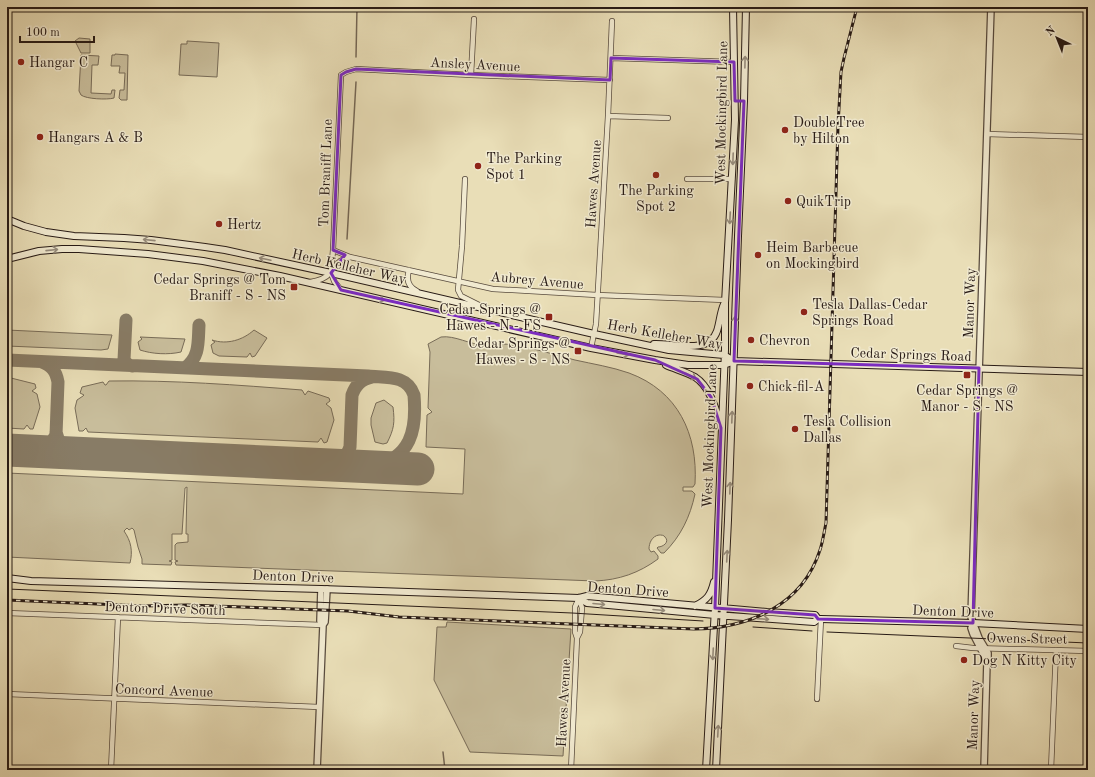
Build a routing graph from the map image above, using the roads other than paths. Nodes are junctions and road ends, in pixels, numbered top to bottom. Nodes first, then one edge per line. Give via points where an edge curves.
1 (733, 7) edge
2 (746, 7) edge
3 (991, 7) edge
4 (474, 20) dead end
5 (612, 21) dead end
6 (611, 58) junction
7 (734, 62) junction
8 (341, 75) joint
9 (471, 76) junction
10 (610, 80) junction
11 (735, 101) junction
12 (744, 101) junction
13 (608, 116) junction
14 (668, 118) dead end
15 (987, 134) junction
16 (1088, 137) edge
17 (465, 179) dead end
18 (687, 179) dead end
19 (732, 179) junction
20 (740, 179) junction
21 (7, 219) edge
22 (729, 236) junction
23 (738, 236) junction
24 (333, 250) junction
25 (350, 257) junction
26 (7, 259) edge
27 (408, 270) junction
28 (331, 273) junction
29 (460, 281) junction
30 (306, 282) junction
31 (341, 290) junction
32 (597, 295) junction
33 (428, 296) junction
34 (725, 301) junction
35 (491, 310) junction
36 (594, 334) junction
37 (649, 345) junction
38 (591, 348) junction
39 (724, 355) junction
40 (655, 360) junction
41 (734, 361) junction
42 (724, 365) junction
43 (979, 368) junction
44 (1088, 372) edge
45 (721, 428) junction
46 (718, 519) junction
47 (728, 520) junction
48 (716, 575) junction
49 (7, 578) edge
50 (324, 589) junction
51 (579, 598) junction
52 (695, 606) junction
53 (715, 608) junction
54 (724, 608) junction
55 (7, 613) edge
56 (715, 615) junction
57 (724, 616) junction
58 (118, 617) junction
59 (819, 619) junction
60 (973, 623) junction
61 (323, 625) junction
62 (1088, 629) edge
63 (975, 639) junction
64 (956, 646) dead end
65 (966, 647) junction
66 (983, 648) junction
67 (1056, 650) junction
68 (1088, 651) edge
69 (7, 694) edge
70 (115, 699) junction
71 (817, 699) dead end
72 (710, 703) junction
73 (719, 703) junction
74 (319, 707) junction
75 (112, 770) edge
76 (317, 770) edge
77 (571, 770) edge
78 (706, 770) edge
79 (716, 770) edge
80 (984, 770) edge
81 (1051, 770) edge

1 - 7 main road, West Mockingbird Lane
12 -> 2 main road, West Mockingbird Lane
3 - 15 street, Manor Way
4 - 9 street
5 - 6 street, Hawes Avenue
6 - 7 street
6 - 10 street, Hawes Avenue
7 - 11 main road, West Mockingbird Lane
8 - 9 street, Ansley Avenue via 356,69
8 - 24 street, Tom Braniff Lane
9 - 10 street, Ansley Avenue
10 - 13 street, Hawes Avenue
11 - 12 main road
11 -> 19 main road, West Mockingbird Lane
12 - 20 main road, West Mockingbird Lane
13 - 14 street
13 - 32 street, Hawes Avenue
15 - 16 street
15 - 43 street, Manor Way
17 - 29 street
18 - 19 street
19 - 20 main road
19 -> 22 main road, West Mockingbird Lane
20 - 23 main road, West Mockingbird Lane
28 -> 21 main road, Herb Kelleher Way via 205,247 46,232
22 - 23 main road
22 - 34 main road, West Mockingbird Lane
41 -> 23 main road, West Mockingbird Lane
24 - 25 street, Aubrey Avenue
24 - 28 street, Tom Braniff Lane
25 - 27 street, Aubrey Avenue
25 - 28 street via 339,261
26 -> 30 main road, Herb Kelleher Way via 39,251 62,249 112,251 203,261
27 - 29 street, Aubrey Avenue
27 - 33 street via 408,284 412,289
28 - 30 street via 318,281
28 - 31 street
28 - 33 main road, Herb Kelleher Way
29 - 32 street, Aubrey Avenue via 493,289
29 - 35 street via 458,290 461,296
30 - 31 main road, Herb Kelleher Way
31 -> 38 main road, Herb Kelleher Way
32 - 34 street, Aubrey Avenue
32 - 36 street, Hawes Avenue
33 - 35 main road, Herb Kelleher Way
34 - 37 main road via 717,331 705,343 699,346
34 - 39 main road, West Mockingbird Lane
35 - 36 main road, Herb Kelleher Way
36 - 37 main road, Herb Kelleher Way
36 - 38 street, Hawes Avenue
37 - 39 main road, Herb Kelleher Way via 684,352
38 -> 40 main road, Herb Kelleher Way
39 - 41 main road, Herb Kelleher Way
39 - 42 main road, West Mockingbird Lane
40 - 42 main road, Herb Kelleher Way via 688,365
40 -> 45 main road via 694,377 701,383 711,397
41 - 42 main road, Herb Kelleher Way
41 - 43 main road, Cedar Springs Road
47 -> 41 main road, West Mockingbird Lane
42 - 45 main road, West Mockingbird Lane
43 - 44 main road, Cedar Springs Road
43 - 60 street, Manor Way via 971,600
45 - 46 main road, West Mockingbird Lane
46 - 47 main road
46 - 48 main road, West Mockingbird Lane
54 -> 47 main road, West Mockingbird Lane
48 - 52 main road via 707,599
48 - 53 main road, West Mockingbird Lane
49 - 50 main road, Denton Drive via 31,581
50 - 51 main road, Denton Drive
50 - 61 street via 326,622
51 - 52 main road, Denton Drive via 586,596
51 -> 56 main road, Denton Drive via 587,603
51 - 77 street, Hawes Avenue via 575,607 577,638
52 - 53 main road, Denton Drive
53 - 54 main road, Denton Drive
53 - 56 main road, West Mockingbird Lane
54 - 57 main road, West Mockingbird Lane
54 - 59 main road, Denton Drive via 815,615
55 - 58 street, Denton Drive South
56 - 57 main road, Denton Drive
56 -> 72 main road, West Mockingbird Lane
57 -> 59 main road, Denton Drive via 814,622
57 - 73 main road, West Mockingbird Lane
58 - 61 street, Denton Drive South
58 - 70 street
59 - 60 main road, Denton Drive
59 - 71 street
60 - 62 main road, Denton Drive
60 - 63 street, Manor Way via 971,628
60 - 66 street, Manor Way
61 - 74 street
63 - 65 street, Owens Street
63 - 66 street, Manor Way
64 - 65 street, Owens Street
65 - 66 street, Owens Street
66 - 67 street, Owens Street
66 - 80 street, Manor Way via 987,662
67 - 68 street, Owens Street
67 - 81 street
69 - 70 street, Concord Avenue
70 - 74 street, Concord Avenue
70 - 75 street
72 - 73 main road
72 - 78 main road, West Mockingbird Lane
79 -> 73 main road, West Mockingbird Lane
74 - 76 street

